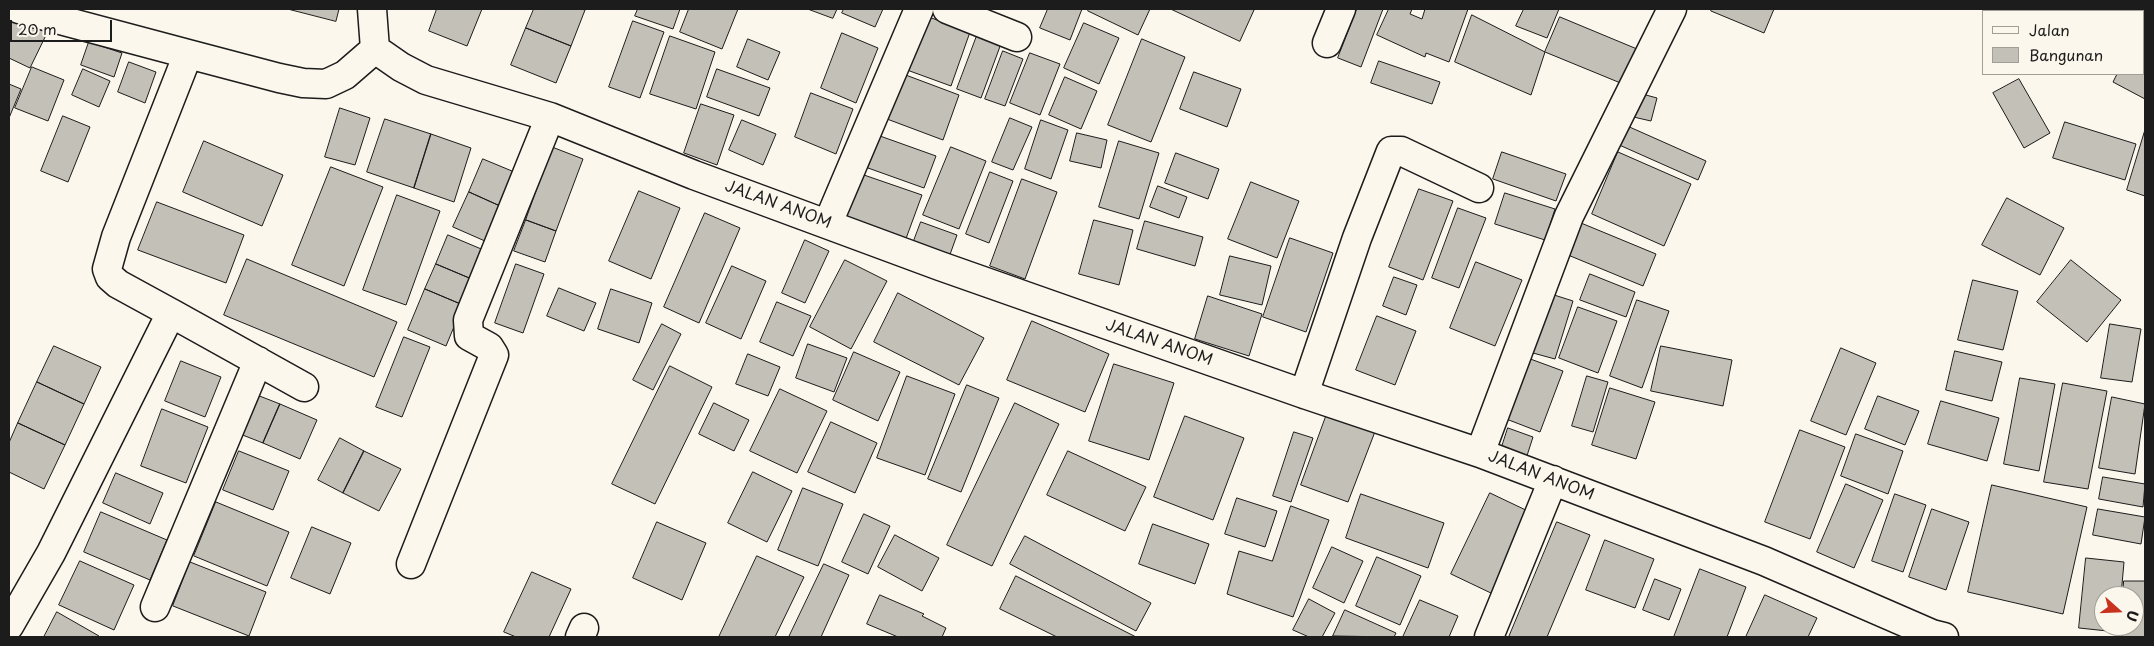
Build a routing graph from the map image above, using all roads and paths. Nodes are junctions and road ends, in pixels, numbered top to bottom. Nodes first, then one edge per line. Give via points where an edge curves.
1 (18, 9) edge
2 (372, 9) edge
3 (919, 9) edge
4 (947, 9) edge
5 (1341, 9) edge
6 (1672, 9) edge
7 (1017, 37) dead end
8 (1327, 43) dead end
9 (375, 49) junction
10 (188, 54) junction
11 (550, 117) junction
12 (1479, 188) dead end
13 (828, 223) junction
14 (171, 313) junction
15 (258, 361) junction
16 (304, 387) dead end
17 (1304, 394) junction
18 (1480, 453) junction
19 (1553, 480) junction
20 (411, 564) dead end
21 (154, 607) dead end
22 (9, 626) edge
23 (1489, 637) edge
24 (1944, 637) edge

1 - 10 street
2 - 9 street
3 - 13 street
4 - 7 street
5 - 8 street
6 - 18 street via 1569,216
9 - 10 street via 345,75 326,84 303,83
9 - 11 street, JALAN ANOM via 426,80
10 - 14 street via 116,237 107,269 118,284
11 - 13 street, JALAN ANOM via 694,175
11 - 20 street via 468,320 469,336 489,347 494,355
12 - 17 street via 1401,150 1391,151 1357,238
13 - 17 street, JALAN ANOM via 940,266
14 - 15 street
14 - 22 street via 51,553
15 - 16 street
15 - 21 street
17 - 18 street, JALAN ANOM
18 - 19 street, JALAN ANOM
19 - 23 street
19 - 24 street, JALAN ANOM via 1764,561

